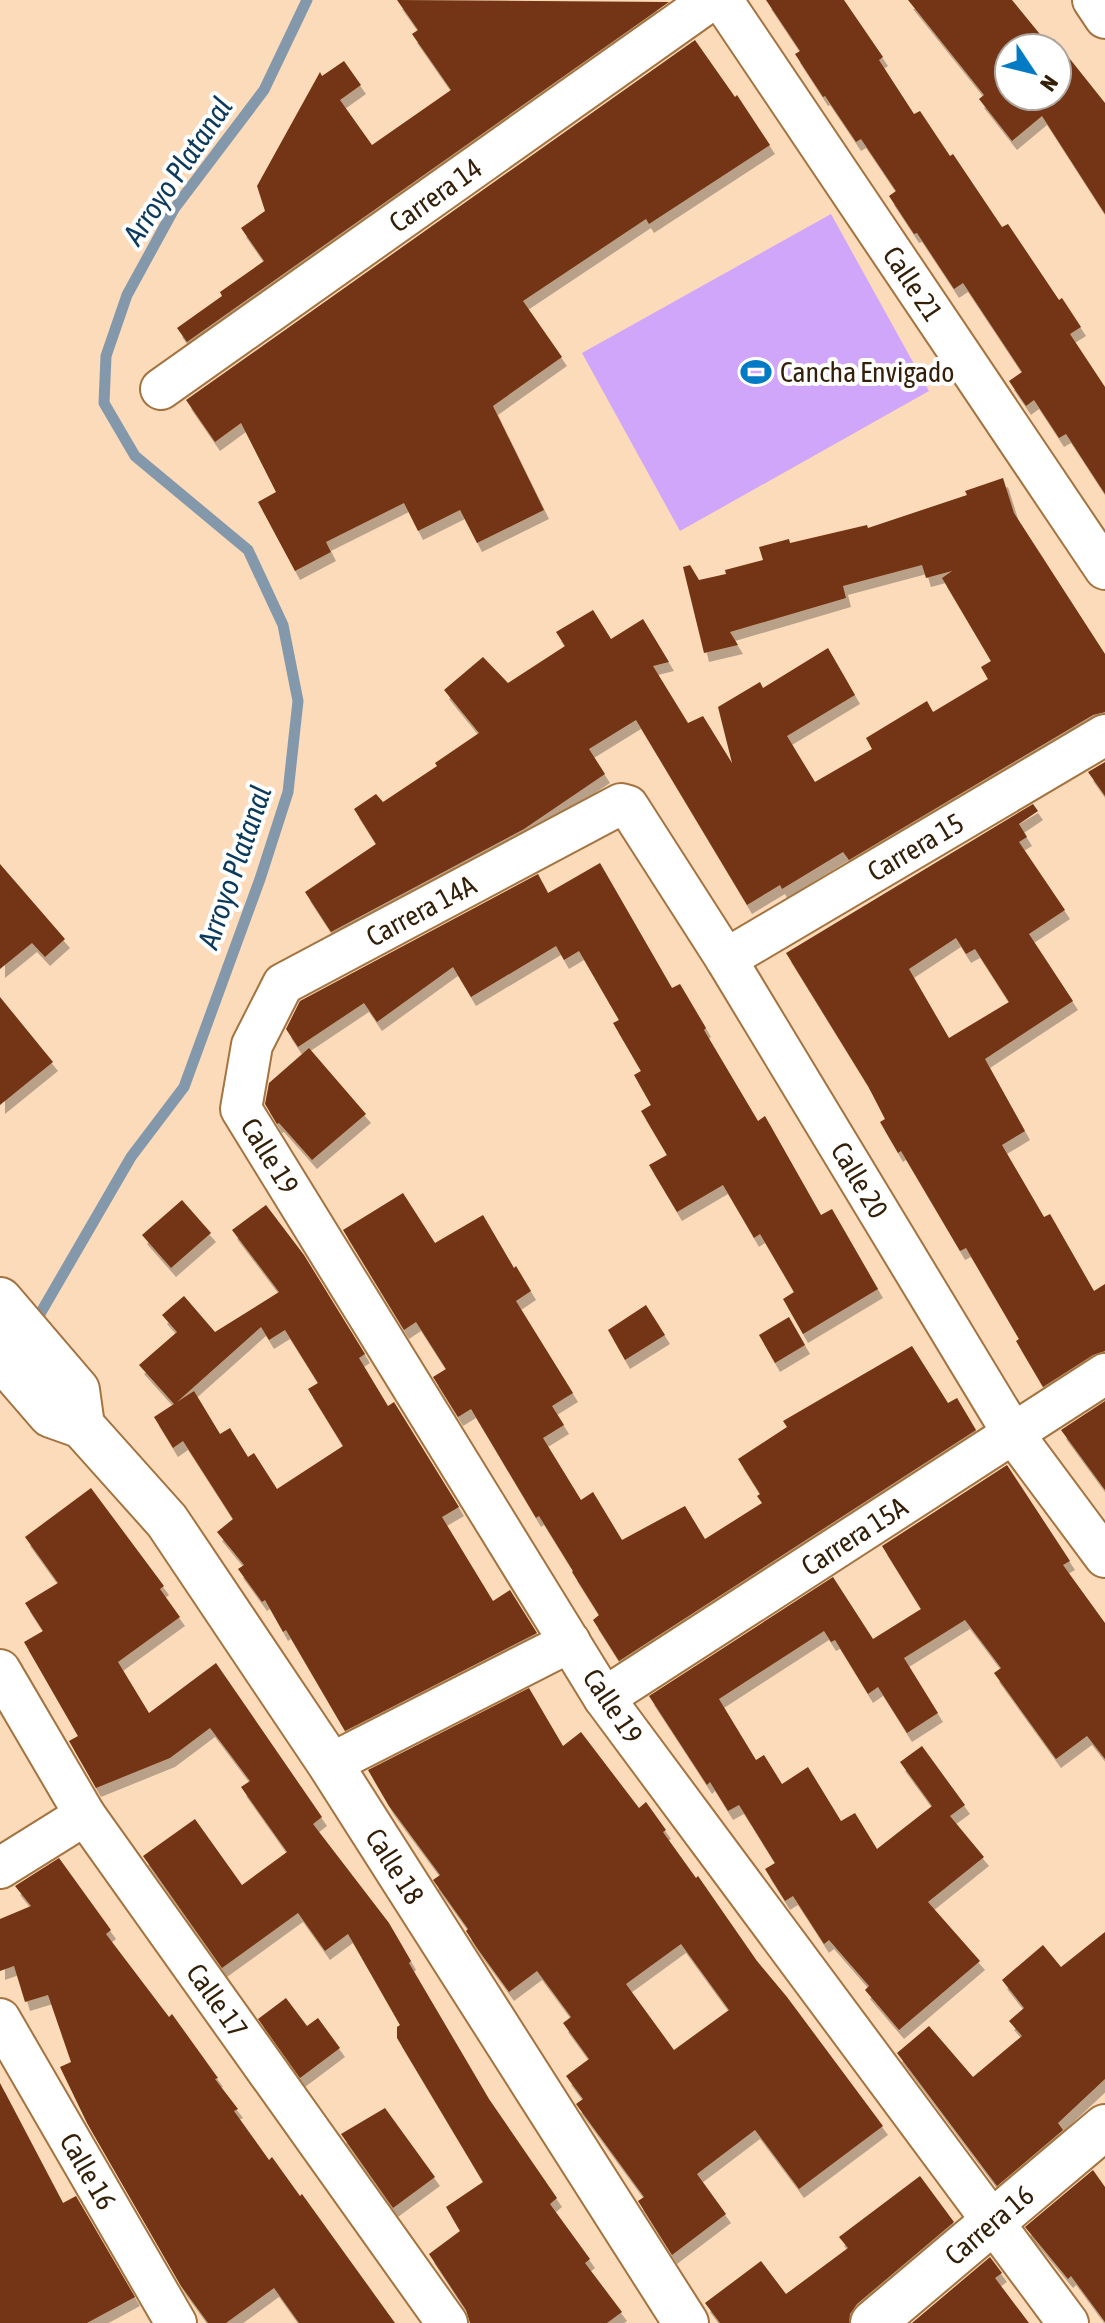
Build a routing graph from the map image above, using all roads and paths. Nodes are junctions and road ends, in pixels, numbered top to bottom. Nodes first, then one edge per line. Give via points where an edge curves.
1 (711, 0) edge
2 (722, 0) edge
3 (1093, 0) edge
4 (1105, 18) edge
5 (161, 389) dead end
6 (1105, 569) edge
7 (1105, 735) edge
8 (621, 804) joint
9 (726, 959) junction
10 (252, 1045) joint
11 (5, 1305) edge
12 (0, 1356) edge
13 (1105, 1374) edge
14 (70, 1411) junction
15 (1012, 1432) junction
16 (1105, 1557) edge
17 (570, 1642) junction
18 (0, 1670) edge
19 (604, 1698) junction
20 (330, 1764) junction
21 (85, 1815) junction
22 (0, 1868) edge
23 (0, 2019) edge
24 (1105, 2127) edge
25 (995, 2222) junction
26 (176, 2323) edge
27 (447, 2323) edge
28 (686, 2323) edge
29 (873, 2323) edge
30 (1068, 2323) edge

1 - 5 street, Carrera 14
2 - 6 street, Calle 21
3 - 4 street
7 - 9 street, Carrera 15
8 - 9 street, Calle 20 via 628,806
8 - 10 street, Carrera 14A via 283,984
9 - 15 street, Calle 20
10 - 17 street, Calle 19 via 241,1109
11 - 14 main road, Calle 18
12 - 14 main road, Calle 18
13 - 15 street, Carrera 15A
14 - 20 main road, Calle 18 via 167,1521
15 - 16 street, Calle 20
15 - 19 street, Carrera 15A
17 - 19 street, Calle 19
17 - 20 street
18 - 21 street, Calle 17
19 - 25 street, Calle 19
20 - 28 main road, Calle 18
21 - 22 street
21 - 27 street, Calle 17
23 - 26 street, Calle 16
24 - 25 main road, Carrera 16
25 - 29 main road, Carrera 16
25 - 30 street, Calle 19

